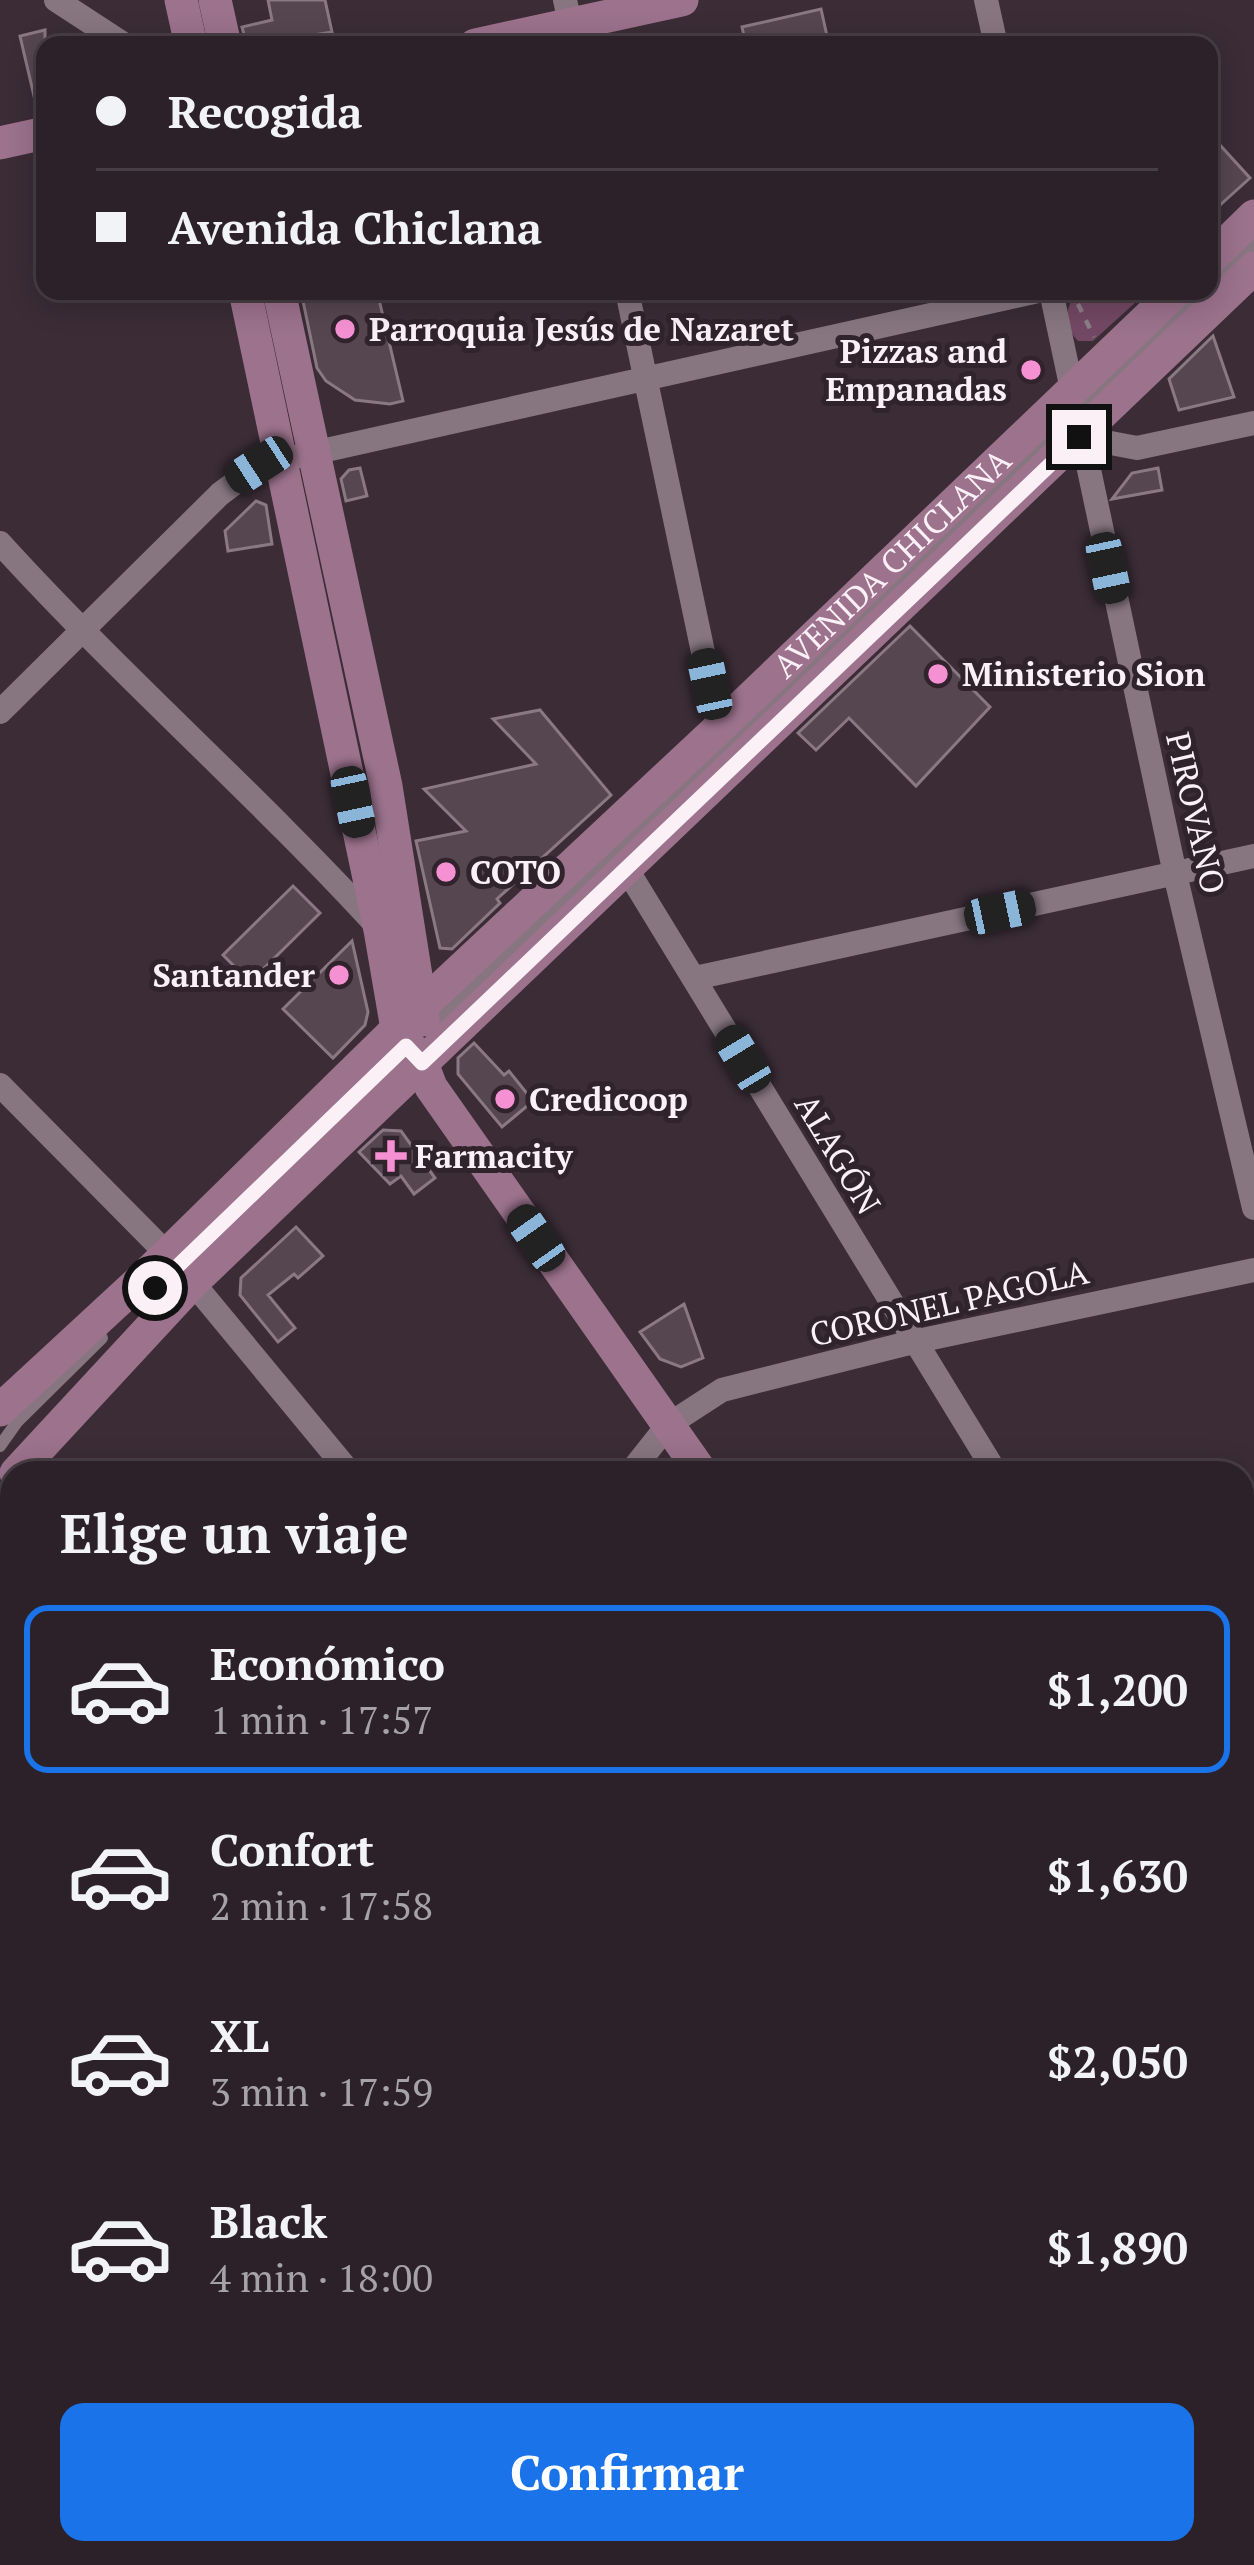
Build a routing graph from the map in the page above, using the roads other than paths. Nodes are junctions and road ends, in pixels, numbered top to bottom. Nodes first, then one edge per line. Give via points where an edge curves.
1 (56, 0) edge
2 (181, 0) edge
3 (215, 0) edge
4 (682, 0) edge
5 (986, 0) edge
6 (570, 23) edge
7 (110, 36) edge
8 (189, 36) edge
9 (223, 36) edge
10 (514, 36) edge
11 (994, 36) edge
12 (36, 135) edge
13 (0, 142) edge
14 (1254, 216) edge
15 (1254, 244) edge
16 (1218, 251) edge
17 (1254, 268) edge
18 (1218, 278) edge
19 (1218, 297) edge
20 (248, 300) edge
21 (280, 300) edge
22 (629, 300) edge
23 (996, 300) edge
24 (1053, 300) edge
25 (1167, 300) edge
26 (1195, 300) edge
27 (1215, 300) edge
28 (644, 376) junction
29 (1075, 414) junction
30 (1254, 423) edge
31 (298, 455) junction
32 (0, 543) edge
33 (81, 632) junction
34 (0, 712) edge
35 (719, 728) junction
36 (1254, 856) edge
37 (626, 868) junction
38 (1175, 874) junction
39 (380, 930) junction
40 (695, 978) junction
41 (415, 1035) junction
42 (0, 1085) edge
43 (1254, 1208) edge
44 (177, 1270) junction
45 (1254, 1270) edge
46 (110, 1330) dead end
47 (913, 1342) junction
48 (0, 1410) edge
49 (668, 1425) junction
50 (0, 1446) edge
51 (25, 1461) edge
52 (340, 1461) edge
53 (640, 1461) edge
54 (694, 1461) edge
55 (988, 1461) edge

1 - 7 street
2 - 8 main road
3 - 9 main road
4 - 6 main road
5 - 11 street
6 - 10 main road
12 - 13 main road
14 - 16 main road
15 - 18 lane
17 - 19 main road, AVENIDA CHICLANA
20 - 31 main road
21 - 31 main road
22 - 28 street
23 - 28 street
24 - 29 street, PIROVANO
25 - 29 main road, AVENIDA CHICLANA via 1107,357
26 - 29 lane
27 - 29 main road, AVENIDA CHICLANA
28 - 31 street
28 - 35 street
29 - 30 street via 1137,448
29 - 35 main road, AVENIDA CHICLANA
29 - 37 main road, AVENIDA CHICLANA
29 - 38 street, PIROVANO
29 - 41 lane
31 - 33 street via 235,481
31 - 39 main road
31 - 41 main road via 386,786
32 - 33 street
33 - 34 street
33 - 39 street
35 - 41 main road, AVENIDA CHICLANA
36 - 38 street
37 - 40 street, ALAGÓN
37 - 41 main road, AVENIDA CHICLANA
38 - 40 street
38 - 43 street, PIROVANO
39 - 41 main road
40 - 47 street, ALAGÓN
41 - 44 main road
41 - 49 main road via 431,1087
42 - 44 street
44 - 48 main road
44 - 51 main road
44 - 52 street
45 - 47 street, CORONEL PAGOLA
46 - 50 lane
47 - 49 street, CORONEL PAGOLA via 722,1390
47 - 55 street, ALAGÓN
49 - 53 street, CORONEL PAGOLA
49 - 54 main road

